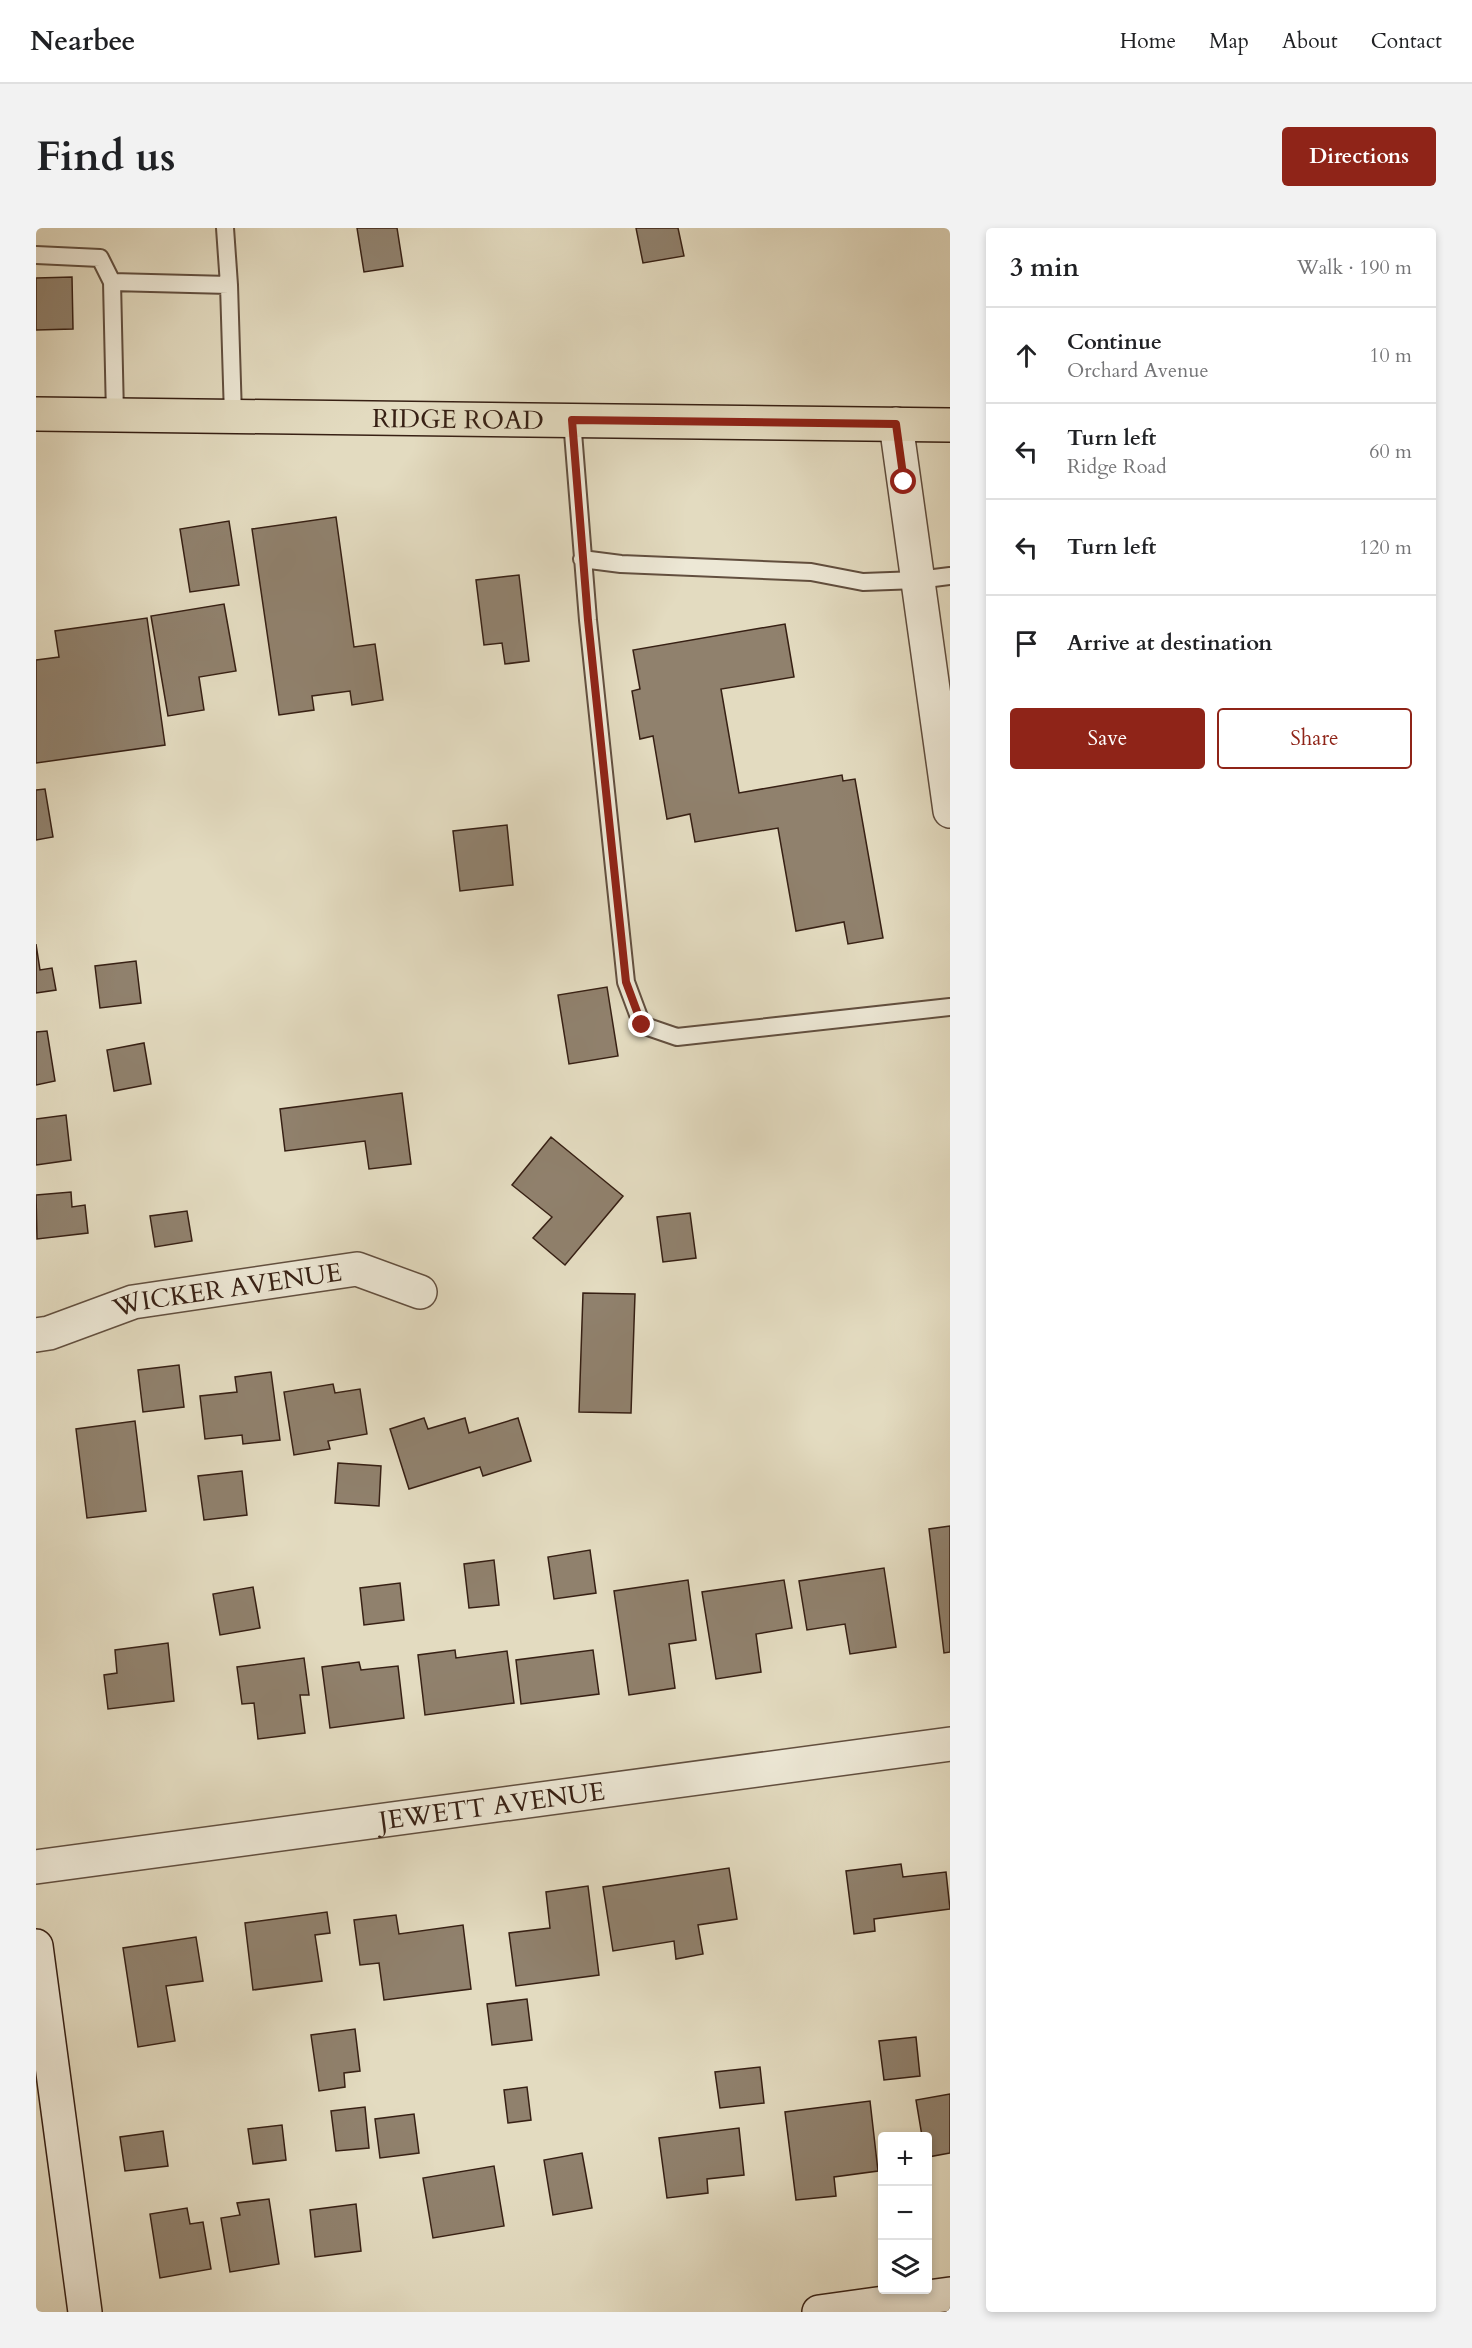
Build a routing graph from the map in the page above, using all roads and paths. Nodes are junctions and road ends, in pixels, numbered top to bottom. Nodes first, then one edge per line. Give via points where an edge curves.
1 (225, 228) edge
2 (36, 255) edge
3 (112, 282) junction
4 (229, 285) junction
5 (36, 414) edge
6 (115, 415) junction
7 (232, 416) junction
8 (572, 420) junction
9 (896, 424) junction
10 (950, 425) edge
11 (582, 559) junction
12 (950, 576) edge
13 (918, 580) junction
14 (950, 806) edge
15 (950, 1007) edge
16 (420, 1292) dead end
17 (36, 1335) edge
18 (950, 1744) edge
19 (36, 1867) edge
20 (36, 1946) edge
21 (950, 2294) edge
22 (85, 2312) edge
23 (819, 2312) edge

1 - 4 lane
2 - 3 lane via 100,258
3 - 4 lane
3 - 6 lane
4 - 7 lane
5 - 6 main road, RIDGE ROAD
6 - 7 main road, RIDGE ROAD
7 - 8 main road, RIDGE ROAD
8 - 9 main road, RIDGE ROAD
8 - 11 lane
9 - 10 main road, RIDGE ROAD
9 - 13 street
11 - 13 lane via 811,572 863,582
11 - 15 lane via 626,982 642,1025 677,1037
12 - 13 lane
13 - 14 street
16 - 17 street, WICKER AVENUE via 357,1269 132,1302 49,1334
18 - 19 street, JEWETT AVENUE
20 - 22 street
21 - 23 street

